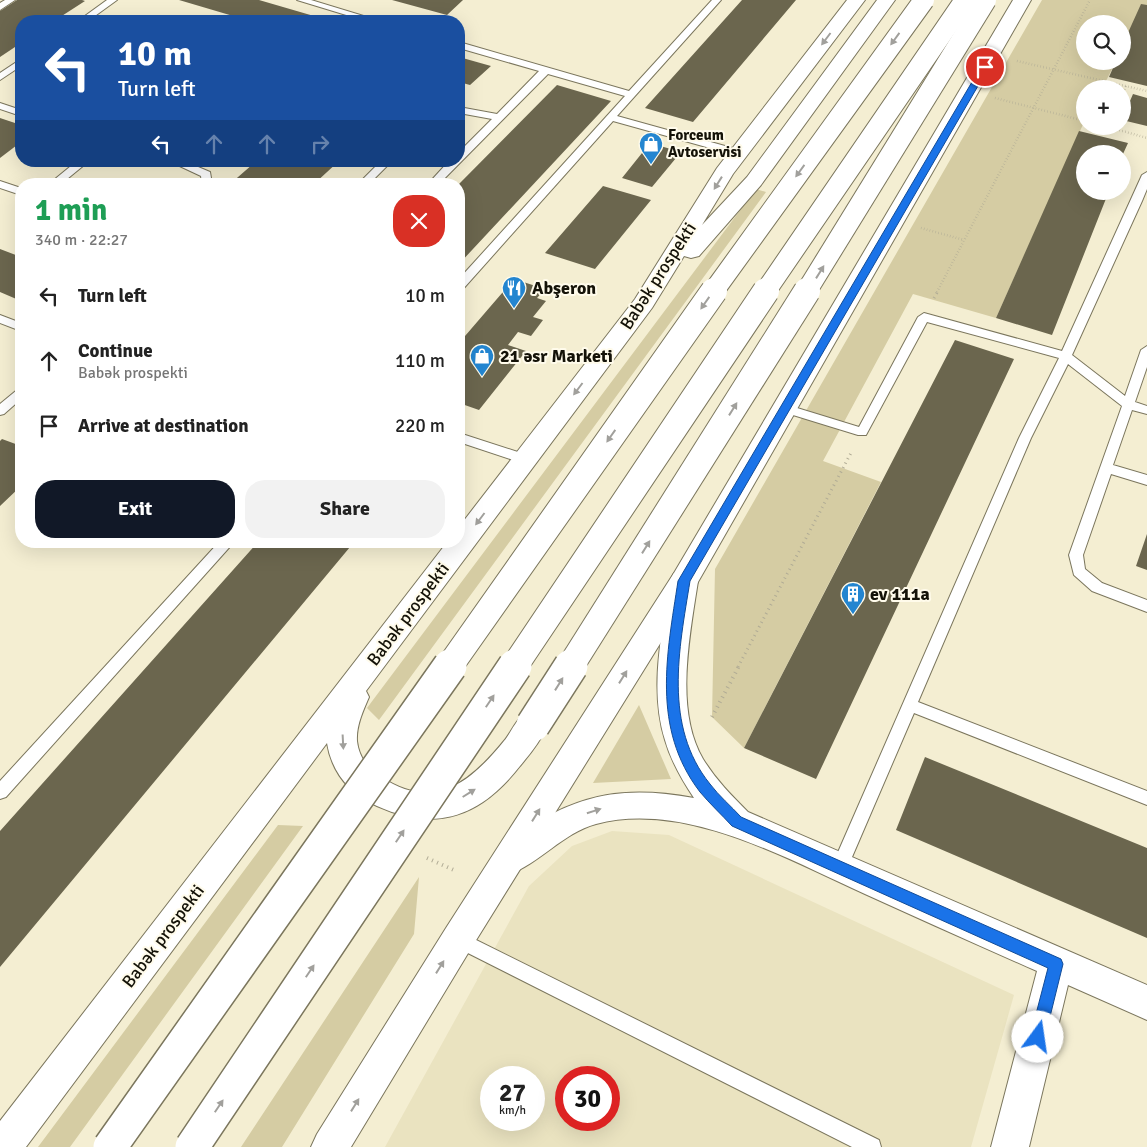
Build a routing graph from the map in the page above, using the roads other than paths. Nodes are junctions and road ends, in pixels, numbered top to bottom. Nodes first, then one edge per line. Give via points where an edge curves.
1 (11, 0) edge
2 (113, 0) edge
3 (301, 0) edge
4 (717, 0) edge
5 (856, 0) edge
6 (886, 0) edge
7 (924, 0) edge
8 (966, 0) edge
9 (986, 0) edge
10 (1022, 0) edge
11 (0, 7) edge
12 (91, 15) edge
13 (354, 15) edge
14 (465, 47) edge
15 (15, 66) edge
16 (546, 70) junction
17 (0, 77) edge
18 (632, 95) junction
19 (0, 106) edge
20 (15, 111) edge
21 (465, 111) edge
22 (499, 117) junction
23 (612, 118) junction
24 (465, 152) edge
25 (739, 153) junction
26 (76, 167) edge
27 (189, 167) edge
28 (381, 167) edge
29 (449, 167) edge
30 (1147, 175) edge
31 (62, 178) edge
32 (206, 178) edge
33 (370, 178) edge
34 (439, 178) edge
35 (0, 184) edge
36 (15, 190) edge
37 (1142, 203) edge
38 (465, 279) edge
39 (644, 303) junction
40 (0, 319) edge
41 (15, 325) edge
42 (1147, 350) edge
43 (1066, 356) junction
44 (15, 398) edge
45 (1129, 405) junction
46 (784, 408) junction
47 (1147, 410) edge
48 (0, 411) edge
49 (465, 439) edge
50 (525, 459) junction
51 (1107, 468) junction
52 (1147, 480) edge
53 (465, 539) edge
54 (222, 548) edge
55 (458, 548) edge
56 (684, 581) junction
57 (1147, 606) edge
58 (381, 650) junction
59 (910, 705) junction
60 (0, 792) edge
61 (1147, 798) edge
62 (737, 822) junction
63 (507, 861) junction
64 (840, 866) junction
65 (458, 939) junction
66 (1056, 964) junction
67 (1147, 1003) edge
68 (3, 1147) edge
69 (110, 1147) edge
70 (192, 1147) edge
71 (330, 1147) edge
72 (872, 1147) edge
73 (1010, 1147) edge

1 - 11 lane
2 - 12 lane
3 - 13 lane
4 - 18 lane
5 -> 25 main road, Babək prospekti
6 - 39 main road via 754,181
7 -> 69 main road, bridge via 754,234
70 -> 8 main road, bridge via 792,252
58 -> 9 main road, bridge via 359,686 345,720 341,742 348,767 359,781 390,798 415,805 446,805 468,795 493,776 533,725 857,212
10 - 46 main road
14 - 16 lane
15 - 17 lane
16 - 18 lane
16 - 22 lane
18 - 23 lane
19 - 20 lane
21 - 22 lane
22 - 24 lane
23 - 25 lane
23 - 38 lane
25 -> 39 main road, Babək prospekti via 724,172
26 - 31 lane
27 - 32 lane via 206,174
28 - 33 lane
29 - 34 lane
30 - 37 lane
35 - 36 lane
37 - 43 lane
39 -> 50 main road, Babək prospekti
40 - 41 lane
42 - 45 lane
43 - 45 lane
43 - 46 lane via 924,317 862,432
43 - 59 lane via 1025,438
44 - 48 lane
45 - 47 lane
45 - 51 lane
46 - 56 main road
49 - 50 lane
50 -> 53 main road, Babək prospekti
51 - 52 lane
51 - 57 lane via 1076,555 1079,571 1098,587
54 - 60 lane
55 -> 58 main road, Babək prospekti
56 - 62 main road via 672,659 675,727 687,758 705,788
63 -> 56 main road
58 - 68 main road, Babək prospekti
59 - 61 lane
59 - 64 lane
63 -> 62 main road via 568,822 607,807 637,803 681,808
62 - 64 main road
63 - 65 main road
64 - 66 main road
71 -> 65 main road
65 - 72 lane
66 - 67 main road
66 - 73 main road

